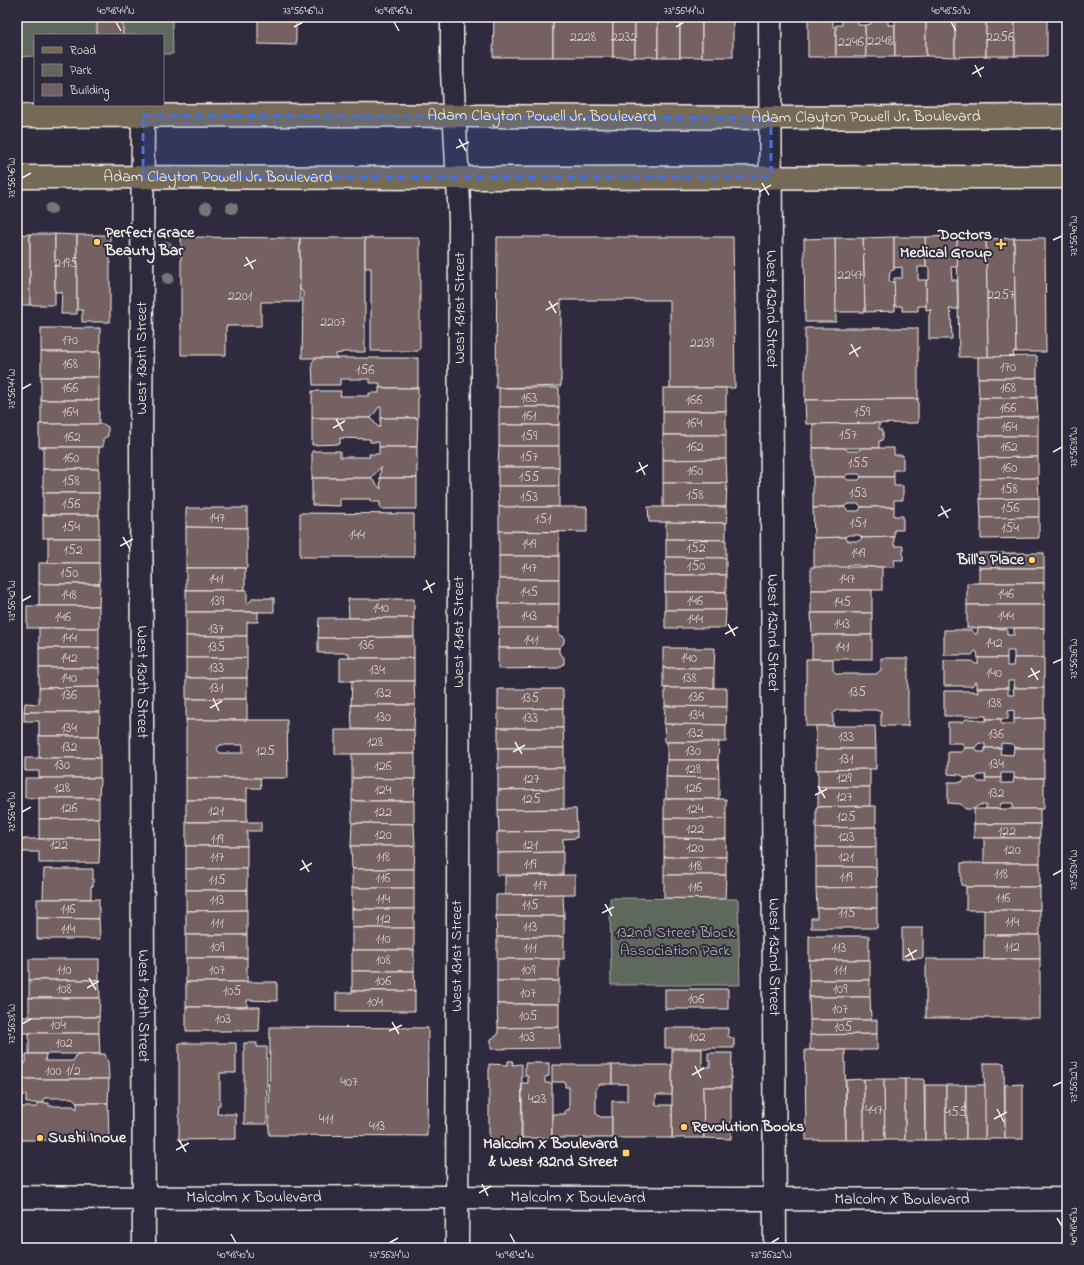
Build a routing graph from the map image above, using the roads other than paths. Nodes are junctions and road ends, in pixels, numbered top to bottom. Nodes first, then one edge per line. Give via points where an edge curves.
1 (452, 17) edge
2 (770, 17) edge
3 (17, 116) edge
4 (143, 116) junction
5 (454, 116) junction
6 (1067, 116) edge
7 (771, 118) junction
8 (17, 177) edge
9 (143, 177) junction
10 (1067, 177) edge
11 (458, 178) junction
12 (771, 178) junction
13 (17, 1197) edge
14 (456, 1197) junction
15 (143, 1198) junction
16 (1067, 1199) edge
17 (775, 1200) junction
18 (144, 1248) edge
19 (457, 1248) edge
20 (775, 1248) edge

1 - 5 street, West 131st Street
2 - 7 street, West 132nd Street
3 - 4 main road, Adam Clayton Powell Jr. Boulevard
4 - 5 main road, Adam Clayton Powell Jr. Boulevard
4 - 9 street, West 130th Street
5 - 7 main road, Adam Clayton Powell Jr. Boulevard
5 - 11 street, West 131st Street
6 - 7 main road, Adam Clayton Powell Jr. Boulevard
7 - 12 street, West 132nd Street
8 - 9 main road, Adam Clayton Powell Jr. Boulevard
9 - 11 main road, Adam Clayton Powell Jr. Boulevard
9 - 15 street, West 130th Street
10 - 12 main road, Adam Clayton Powell Jr. Boulevard
11 - 12 main road, Adam Clayton Powell Jr. Boulevard
11 - 14 street, West 131st Street via 460,237
12 - 17 street, West 132nd Street
13 - 15 street, Malcolm X Boulevard
14 - 15 street, Malcolm X Boulevard
14 - 17 street, Malcolm X Boulevard
14 - 19 street, West 131st Street
15 - 18 street, West 130th Street
16 - 17 street, Malcolm X Boulevard
17 - 20 street, West 132nd Street

